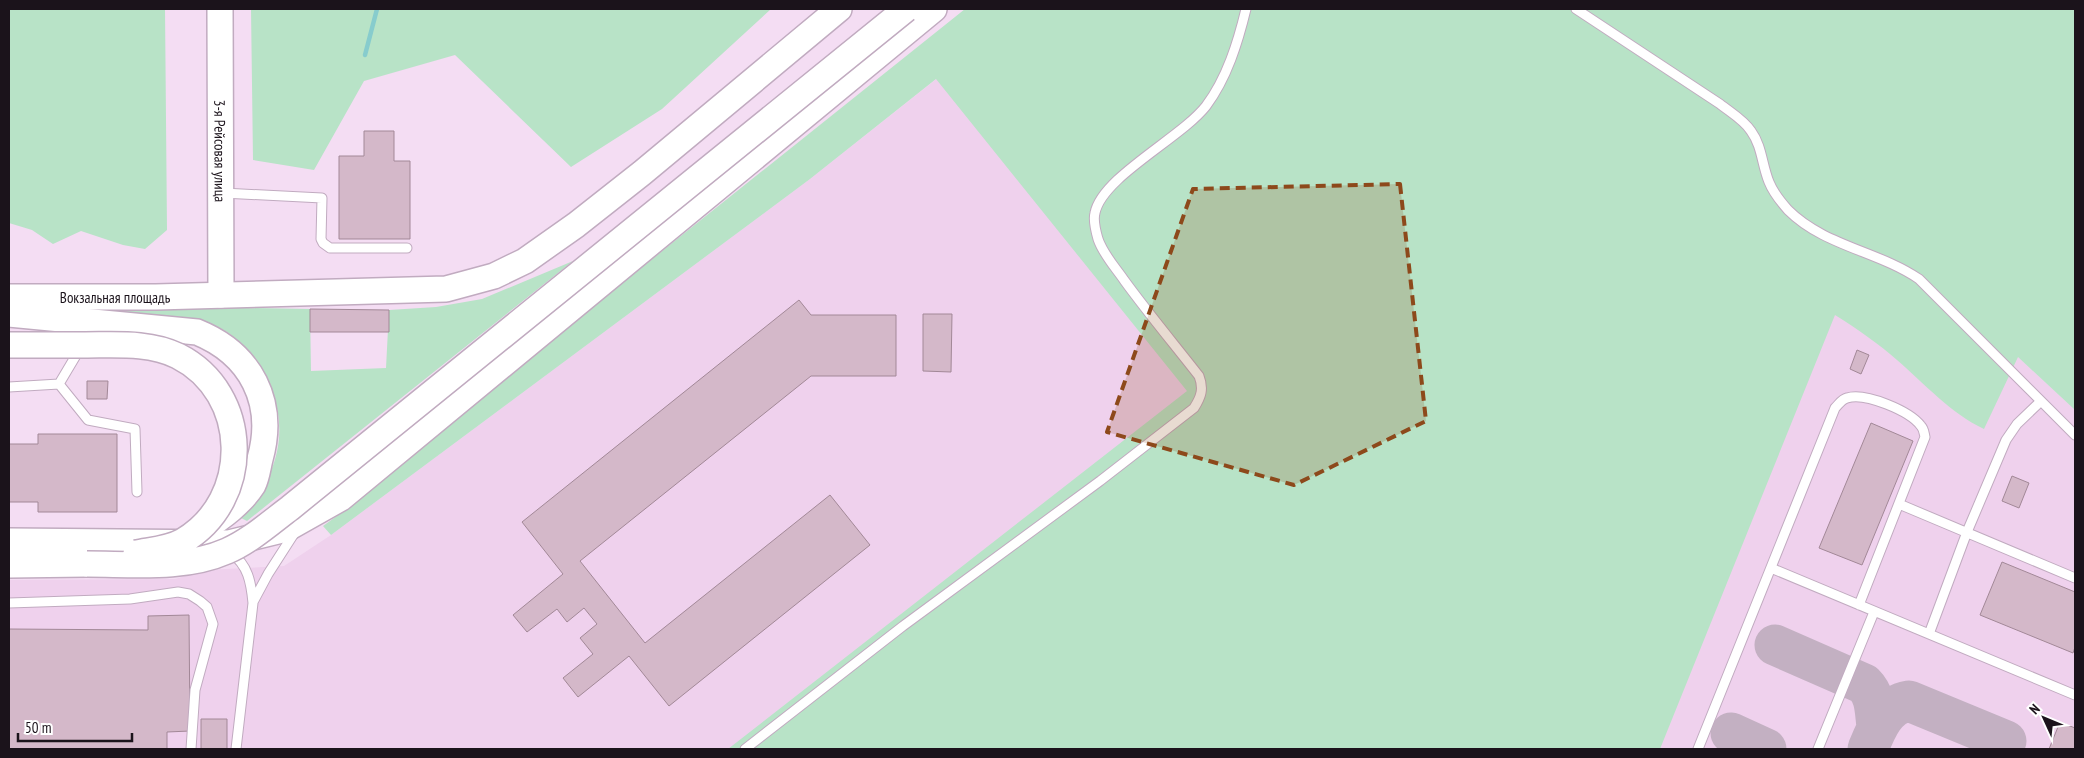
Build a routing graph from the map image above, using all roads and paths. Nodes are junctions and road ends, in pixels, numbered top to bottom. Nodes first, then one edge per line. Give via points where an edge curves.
1 (220, 9) edge
2 (838, 9) edge
3 (906, 9) edge
4 (934, 9) edge
5 (1246, 9) edge
6 (1576, 9) edge
7 (221, 193) junction
8 (407, 248) dead end
9 (221, 295) junction
10 (9, 297) edge
11 (9, 314) edge
12 (91, 329) junction
13 (9, 345) edge
14 (59, 384) junction
15 (9, 386) edge
16 (2041, 401) junction
17 (2075, 435) edge
18 (137, 492) dead end
19 (1899, 504) junction
20 (306, 518) junction
21 (1967, 532) junction
22 (9, 540) edge
23 (212, 542) junction
24 (176, 543) junction
25 (87, 564) junction
26 (9, 565) edge
27 (1771, 568) junction
28 (2075, 578) edge
29 (9, 603) edge
30 (252, 603) junction
31 (1858, 605) junction
32 (1874, 612) junction
33 (1929, 634) junction
34 (2075, 695) edge
35 (191, 749) edge
36 (236, 749) edge
37 (745, 749) edge
38 (1698, 749) edge
39 (1818, 749) edge

1 - 7 main road, 3-я Рейсовая улица
2 - 9 main road, Вокзальная площадь via 642,174 576,225 509,270 446,288
3 - 25 main road, bridge via 246,540 226,551 179,563
4 - 20 main road via 341,498
5 - 37 lane via 1225,74 1205,108 1114,182 1102,196 1094,214 1104,252 1199,376 1202,393 1194,408 902,626
6 - 16 lane via 1742,121 1756,139 1773,191 1790,211 1831,239 1896,265 1919,279
7 - 8 lane via 322,198 321,239 330,248
7 - 9 main road, 3-я Рейсовая улица
9 - 10 main road, Вокзальная площадь
11 - 12 main road
12 - 14 lane
12 - 24 main road via 197,332 234,354 257,386 265,428 262,454 253,484 211,524
13 - 25 main road, bridge via 159,348 178,356 203,374 226,407 233,430 234,462 227,493 212,516 183,541
14 - 15 lane
14 - 18 lane via 88,420 135,429
16 - 17 lane
16 - 21 lane via 2006,440
19 - 21 lane
19 - 27 lane via 1925,437 1923,428 1907,414 1870,398 1845,398 1836,408
19 - 31 lane
20 - 23 main road via 286,529 264,535 228,543
20 - 30 lane via 281,552
21 - 28 lane
21 - 33 lane
22 - 24 main road
23 - 24 main road
23 - 30 lane via 241,562 251,582
25 - 26 main road
27 - 31 lane
27 - 38 lane
29 - 35 lane via 130,599 178,592 200,601 207,607 213,624 195,690
30 - 36 lane
31 - 32 lane
32 - 33 lane
32 - 39 lane
33 - 34 lane

